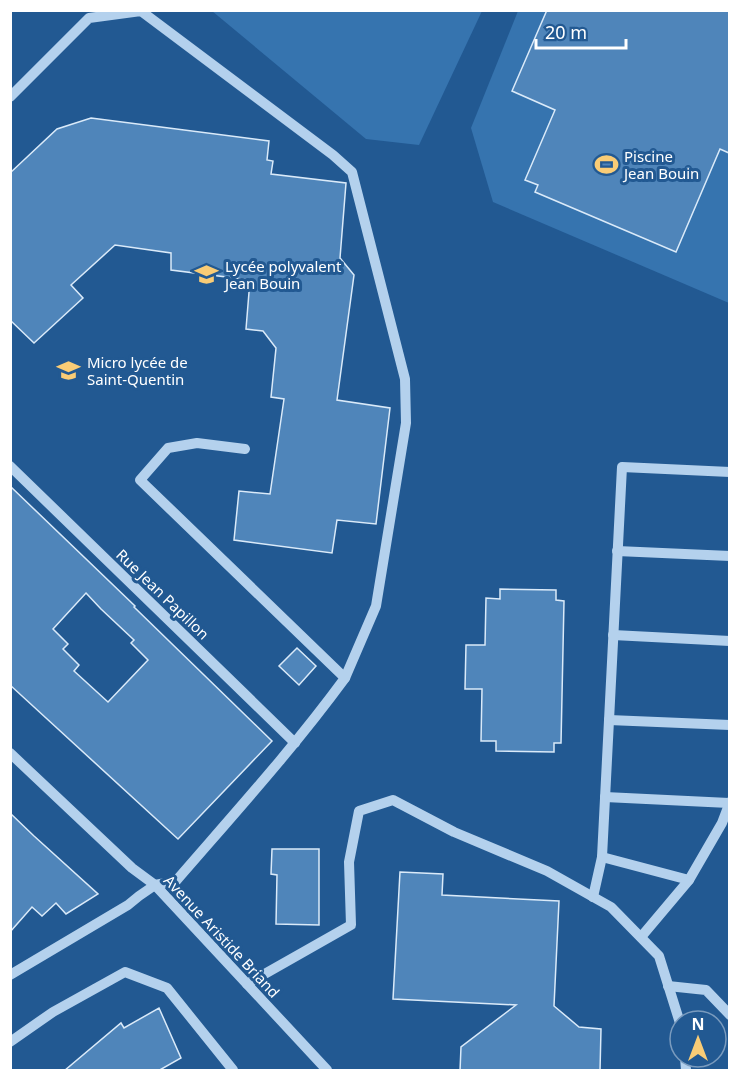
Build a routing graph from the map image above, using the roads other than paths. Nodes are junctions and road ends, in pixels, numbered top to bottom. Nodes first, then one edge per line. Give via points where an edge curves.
1 (10, 97) edge
2 (245, 449) dead end
3 (10, 466) edge
4 (729, 472) edge
5 (617, 551) junction
6 (729, 556) edge
7 (613, 635) junction
8 (729, 641) edge
9 (345, 678) junction
10 (609, 720) junction
11 (729, 725) edge
12 (295, 743) junction
13 (10, 753) edge
14 (605, 798) junction
15 (729, 803) edge
16 (602, 857) junction
17 (689, 880) junction
18 (155, 885) junction
19 (593, 897) junction
20 (641, 937) junction
21 (10, 975) edge
22 (247, 984) junction
23 (668, 986) junction
24 (675, 1009) edge
25 (729, 1015) edge
26 (10, 1042) edge
27 (233, 1071) edge
28 (327, 1071) edge

1 - 9 street via 89,18 141,11 352,172 405,379 406,423 376,606
2 - 9 street via 197,443 168,448 140,480
3 - 12 street, Rue Jean Papillon
4 - 5 street via 622,467
5 - 6 street
5 - 7 street
7 - 8 street
7 - 10 street
9 - 12 street
10 - 11 street
10 - 14 street
12 - 18 street via 176,881
13 - 18 street, Avenue Aristide Briand
14 - 15 street
14 - 16 street
15 - 17 street via 722,823
16 - 17 street
16 - 19 street
17 - 20 street
18 - 21 street
18 - 22 street, Avenue Aristide Briand
19 - 20 street via 611,907
19 - 22 street via 547,871 454,832 393,800 359,811 349,862 351,925
20 - 23 street via 659,956
22 - 28 street, Avenue Aristide Briand
23 - 24 street
23 - 25 street via 706,990
26 - 27 street via 53,1012 125,972 167,988

